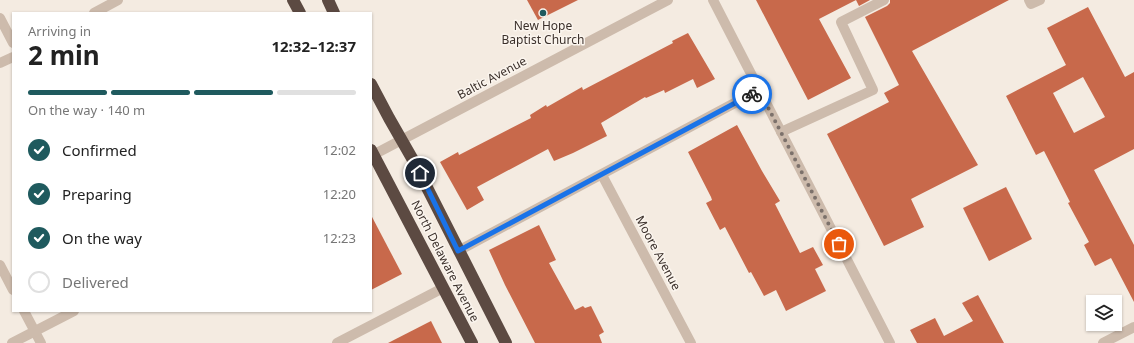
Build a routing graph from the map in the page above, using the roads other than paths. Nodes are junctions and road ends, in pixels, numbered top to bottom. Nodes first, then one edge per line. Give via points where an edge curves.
1 (118, 0) edge
2 (293, 0) edge
3 (328, 0) edge
4 (668, 0) edge
5 (713, 0) edge
6 (884, 0) edge
7 (1029, 0) edge
8 (1040, 0) edge
9 (96, 12) edge
10 (299, 12) edge
11 (334, 12) edge
12 (0, 18) edge
13 (12, 41) edge
14 (12, 57) edge
15 (0, 63) edge
16 (372, 86) edge
17 (759, 90) junction
18 (781, 132) junction
19 (401, 139) junction
20 (372, 153) edge
21 (602, 175) junction
22 (458, 251) junction
23 (0, 266) edge
24 (12, 288) edge
25 (443, 288) junction
26 (25, 312) edge
27 (72, 312) edge
28 (1134, 327) edge
29 (35, 331) junction
30 (12, 343) edge
31 (41, 343) edge
32 (337, 343) edge
33 (472, 343) edge
34 (506, 343) edge
35 (692, 343) edge
36 (890, 343) edge
37 (1103, 343) edge

1 - 9 street
2 - 10 highway
3 - 11 highway
4 - 19 street, Baltic Avenue
5 - 17 street
6 - 18 street via 841,22 873,90
7 - 8 street via 1031,4
12 - 13 street
14 - 15 street
16 - 19 highway, North Delaware Avenue
17 - 18 street
17 - 21 street
18 - 36 street
19 - 20 street, Baltic Avenue
19 - 22 highway, North Delaware Avenue
20 - 25 highway, North Delaware Avenue
21 - 22 street
21 - 35 street, Moore Avenue
22 - 34 highway, North Delaware Avenue
23 - 24 street
25 - 32 street
25 - 33 highway, North Delaware Avenue
26 - 29 street
27 - 29 street
28 - 37 street
29 - 30 street
29 - 31 street

